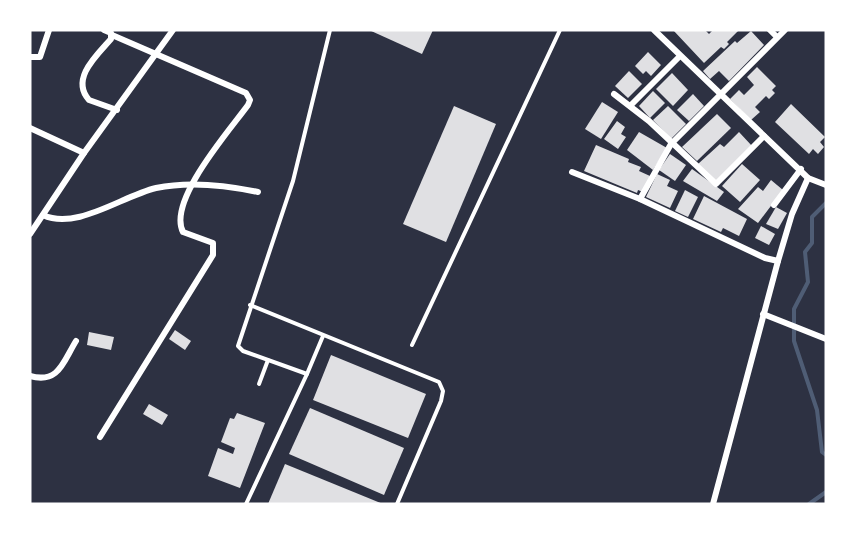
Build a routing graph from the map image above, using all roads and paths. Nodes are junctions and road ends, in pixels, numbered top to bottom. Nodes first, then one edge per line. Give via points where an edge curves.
1 (49, 30) edge
2 (104, 30) edge
3 (173, 30) edge
4 (330, 30) edge
5 (560, 30) edge
6 (666, 30) edge
7 (770, 30) edge
8 (785, 30) edge
9 (657, 33) edge
10 (112, 35) junction
11 (777, 38) junction
12 (155, 54) junction
13 (680, 56) junction
14 (30, 57) edge
15 (614, 94) dead end
16 (723, 95) junction
17 (630, 106) junction
18 (117, 110) junction
19 (30, 128) edge
20 (764, 136) junction
21 (671, 144) junction
22 (84, 153) junction
23 (801, 169) junction
24 (572, 172) dead end
25 (808, 178) junction
26 (190, 183) junction
27 (825, 184) edge
28 (258, 192) dead end
29 (640, 199) junction
30 (774, 205) dead end
31 (43, 215) junction
32 (30, 234) edge
33 (778, 261) junction
34 (250, 305) junction
35 (763, 314) junction
36 (323, 336) junction
37 (826, 339) edge
38 (76, 341) dead end
39 (412, 345) dead end
40 (268, 360) junction
41 (307, 375) junction
42 (30, 376) edge
43 (260, 384) dead end
44 (100, 437) dead end
45 (246, 504) edge
46 (397, 504) edge
47 (713, 504) edge

1 - 14 street via 43,53
2 - 10 street
3 - 12 street
4 - 34 lane via 293,181
5 - 39 lane
6 - 9 street
7 - 11 street
8 - 11 street
9 - 13 street
10 - 12 street
10 - 18 street via 84,73 82,88 89,100
11 - 16 street
12 - 18 street
12 - 26 street via 246,93 249,98 249,105
13 - 16 street
13 - 17 street
15 - 17 street
16 - 20 street
16 - 21 street
17 - 21 street
18 - 22 street
19 - 22 street
20 - 21 street via 716,183
20 - 23 street
21 - 29 street
22 - 31 street
23 - 25 street
23 - 30 street
24 - 29 street
25 - 27 street
25 - 33 street
26 - 28 street
26 - 31 street via 155,188 74,219 54,221
26 - 44 street via 180,228 213,243 213,255
29 - 33 street
31 - 32 street
33 - 35 street
34 - 36 lane
34 - 40 lane via 238,346
35 - 37 street
35 - 47 street
36 - 41 lane
36 - 46 lane via 440,382 441,401
38 - 42 street via 55,375 44,379
40 - 41 lane
40 - 43 lane
41 - 45 lane

